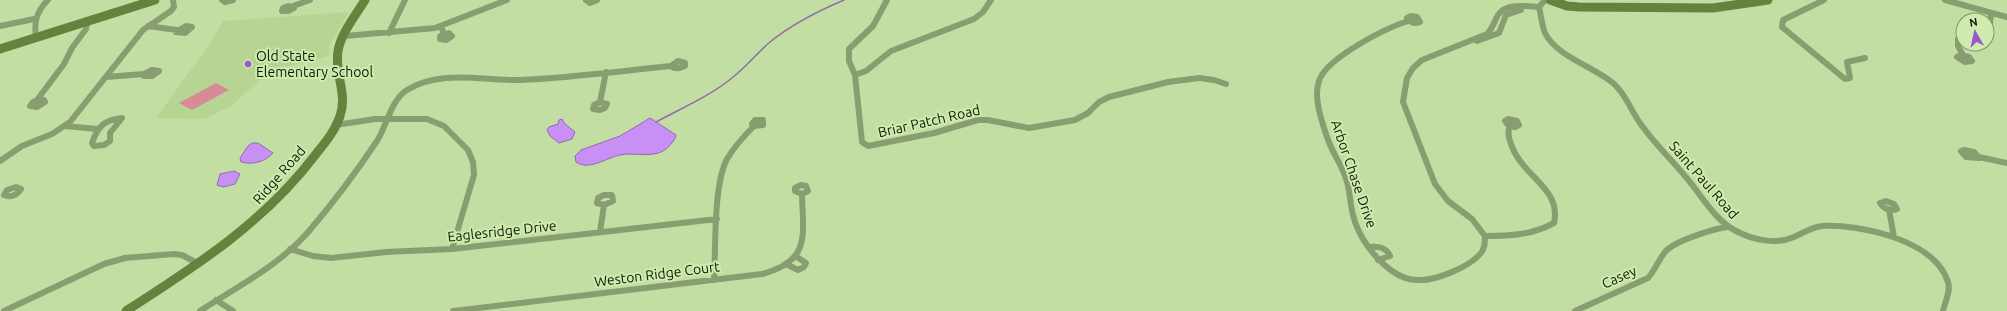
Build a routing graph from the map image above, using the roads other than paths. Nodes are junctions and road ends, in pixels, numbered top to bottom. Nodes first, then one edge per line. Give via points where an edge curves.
1 (48, 0) edge
2 (155, 0) edge
3 (173, 0) edge
4 (222, 0) edge
5 (233, 0) edge
6 (310, 0) edge
7 (364, 0) edge
8 (405, 0) edge
9 (507, 0) edge
10 (586, 0) edge
11 (597, 0) edge
12 (886, 0) edge
13 (991, 0) edge
14 (1545, 0) edge
15 (1550, 0) edge
16 (1768, 0) edge
17 (1824, 0) edge
18 (1945, 0) edge
19 (293, 6) dead end
20 (1540, 9) junction
21 (1987, 12) edge
22 (1995, 14) edge
23 (2007, 17) edge
24 (34, 19) junction
25 (1408, 21) dead end
26 (87, 22) junction
27 (0, 26) edge
28 (148, 26) junction
29 (441, 26) junction
30 (177, 30) dead end
31 (389, 33) junction
32 (444, 34) dead end
33 (345, 36) junction
34 (36, 38) junction
35 (0, 49) edge
36 (1961, 52) edge
37 (1962, 55) dead end
38 (1865, 58) dead end
39 (671, 66) dead end
40 (606, 72) junction
41 (144, 74) dead end
42 (855, 75) junction
43 (106, 77) junction
44 (1226, 84) dead end
45 (37, 100) dead end
46 (600, 102) dead end
47 (388, 120) junction
48 (340, 125) junction
49 (65, 126) junction
50 (754, 126) dead end
51 (1510, 126) dead end
52 (97, 129) junction
53 (1979, 157) dead end
54 (0, 161) edge
55 (2007, 163) edge
56 (0, 186) edge
57 (7, 190) dead end
58 (802, 194) dead end
59 (604, 205) dead end
60 (1889, 210) dead end
61 (717, 219) junction
62 (1727, 227) junction
63 (600, 232) junction
64 (1485, 236) junction
65 (1894, 237) junction
66 (1369, 247) junction
67 (290, 249) junction
68 (452, 249) junction
69 (797, 257) junction
70 (1378, 260) junction
71 (199, 264) junction
72 (788, 265) junction
73 (714, 280) junction
74 (216, 300) junction
75 (4, 311) edge
76 (126, 311) edge
77 (200, 311) edge
78 (233, 311) edge
79 (453, 311) edge
80 (1575, 311) edge
81 (1943, 311) edge

1 - 24 street
2 - 26 street
3 - 28 street via 174,7 171,11
4 - 5 street
6 - 19 street
7 - 33 street, Ridge Road
8 - 31 street
9 - 29 street
10 - 11 street via 590,3
12 - 42 street via 873,26 849,49 848,62
13 - 42 street via 984,12 974,19 891,51 865,73
14 - 20 street
15 - 16 street via 1570,6 1591,8 1713,8
17 - 38 street via 1789,16 1783,20 1782,27 1845,79 1850,78 1847,62
18 - 21 street
20 - 62 street, Saint Paul Road via 1548,40 1620,90 1643,128
20 - 64 street via 1523,8 1506,15 1501,31 1496,35 1422,60 1409,74 1404,93 1403,102 1435,184 1448,201 1476,223
22 - 23 street
24 - 27 street
24 - 34 street
25 - 66 street, Arbor Chase Drive via 1397,24 1332,63 1321,76 1318,86 1329,144 1346,179 1354,219
26 - 34 street
26 - 45 street via 86,29 64,64
28 - 30 street
28 - 43 street
29 - 31 street
29 - 32 street
31 - 33 street
33 - 48 street, Ridge Road via 338,49 343,105
34 - 35 street
36 - 37 street
39 - 40 street
40 - 46 street
40 - 47 street via 519,80 468,77 427,81 402,93 394,102
41 - 43 street
42 - 44 street, Briar Patch Road via 862,142 864,145 873,146 934,133 978,120 1029,128 1075,120 1088,114 1099,102 1109,97 1197,77
43 - 49 street
47 - 48 street via 357,121
47 - 67 street via 374,145 326,209 307,234
47 - 68 street via 427,119 439,122 471,156 474,175
48 - 71 street, Ridge Road via 268,211 237,238
49 - 52 street
49 - 54 street via 22,146
50 - 61 street via 738,143 724,165 719,184
51 - 64 street via 1508,133 1516,157 1525,170 1551,195 1557,214 1554,223 1536,233
52 - 52 street via 92,141 94,146 101,146 109,142 110,133 122,118 111,118
53 - 55 street
56 - 57 street
58 - 69 street via 802,239
59 - 63 street
60 - 65 street
61 - 63 street, Eaglesridge Drive
61 - 73 street
62 - 65 street, Saint Paul Road via 1751,237 1775,241 1794,237 1821,226 1849,227
62 - 80 street, Casey via 1711,229 1671,247 1648,278
63 - 68 street, Eaglesridge Drive
64 - 70 street, Arbor Chase Drive via 1484,250 1477,258 1430,280 1398,275
65 - 81 street, Saint Paul Road via 1921,250 1939,265 1945,274 1949,290
66 - 70 street, Arbor Chase Drive
66 - 70 street via 1382,247 1388,251 1390,256
67 - 68 street, Eaglesridge Drive via 330,258
67 - 74 street
69 - 72 street, Weston Ridge Court
69 - 72 street via 806,263 804,267 798,270
71 - 75 street via 182,255 174,254 115,260 94,267
71 - 76 street, Ridge Road
72 - 73 street, Weston Ridge Court via 770,273
73 - 79 street, Weston Ridge Court
74 - 77 street
74 - 78 street

